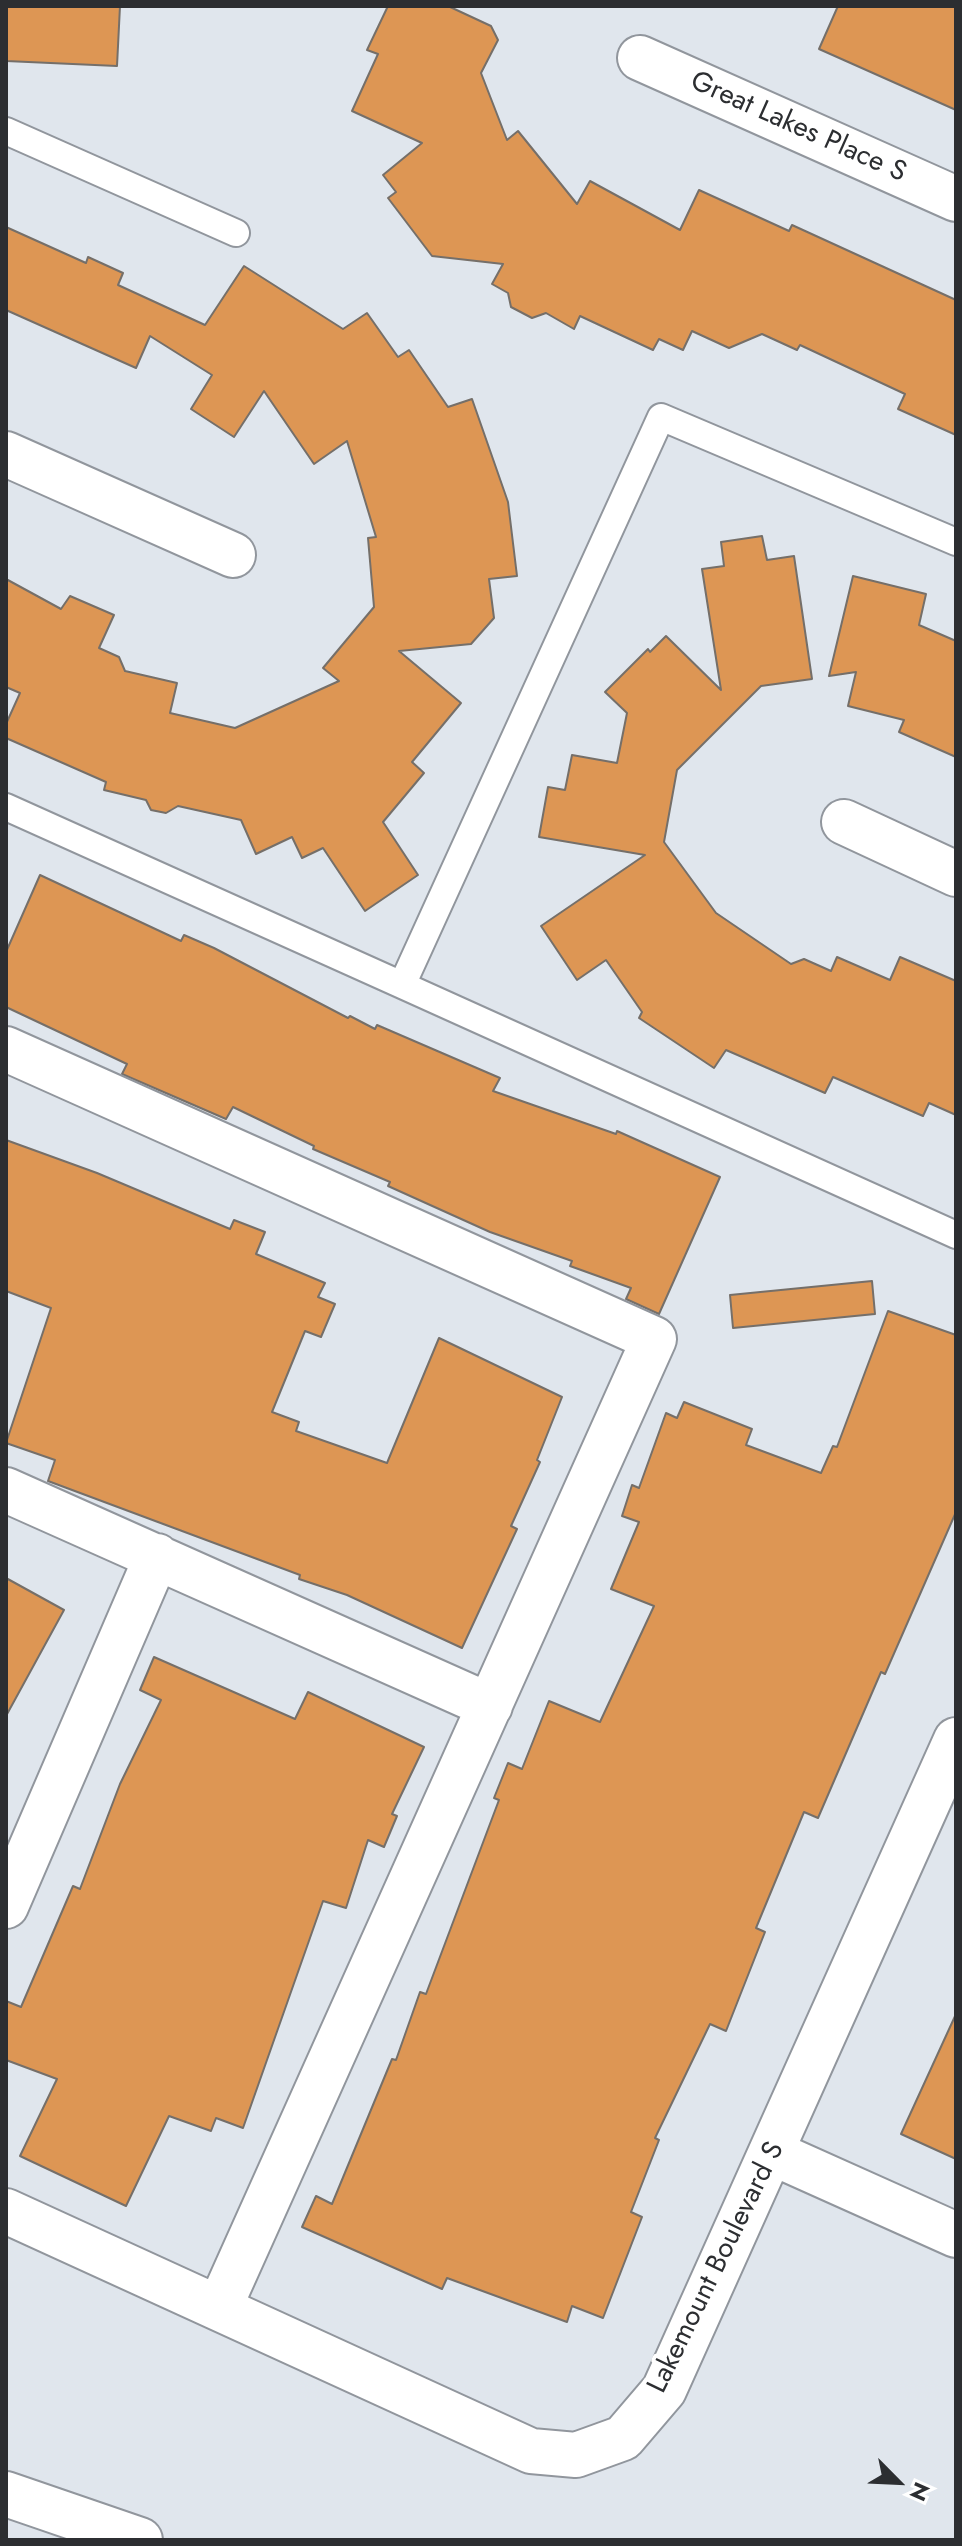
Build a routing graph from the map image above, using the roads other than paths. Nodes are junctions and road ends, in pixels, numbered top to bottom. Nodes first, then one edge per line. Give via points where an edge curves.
1 (640, 58) dead end
2 (6, 131) edge
3 (956, 199) edge
4 (236, 233) dead end
5 (6, 454) edge
6 (956, 542) edge
7 (233, 555) dead end
8 (6, 807) edge
9 (844, 822) dead end
10 (956, 874) edge
11 (402, 985) junction
12 (6, 1049) edge
13 (956, 1235) edge
14 (6, 1490) edge
15 (157, 1556) junction
16 (490, 1706) junction
17 (956, 1740) edge
18 (6, 1906) edge
19 (773, 2153) junction
20 (6, 2211) edge
21 (956, 2235) edge
22 (220, 2306) junction
23 (6, 2494) edge
24 (140, 2540) edge

1 - 3 main road, Great Lakes Place S
2 - 4 lane
5 - 7 main road
6 - 11 lane via 661,417
8 - 11 lane
9 - 10 main road
11 - 13 lane
12 - 16 main road via 654,1339
14 - 15 main road
15 - 16 main road
15 - 18 main road
16 - 22 main road
17 - 19 main road, Lakemount Boulevard S
19 - 21 main road
19 - 22 main road, Lakemount Boulevard S via 664,2390 623,2438 576,2455 531,2451
20 - 22 main road, Lakemount Boulevard S
23 - 24 main road

